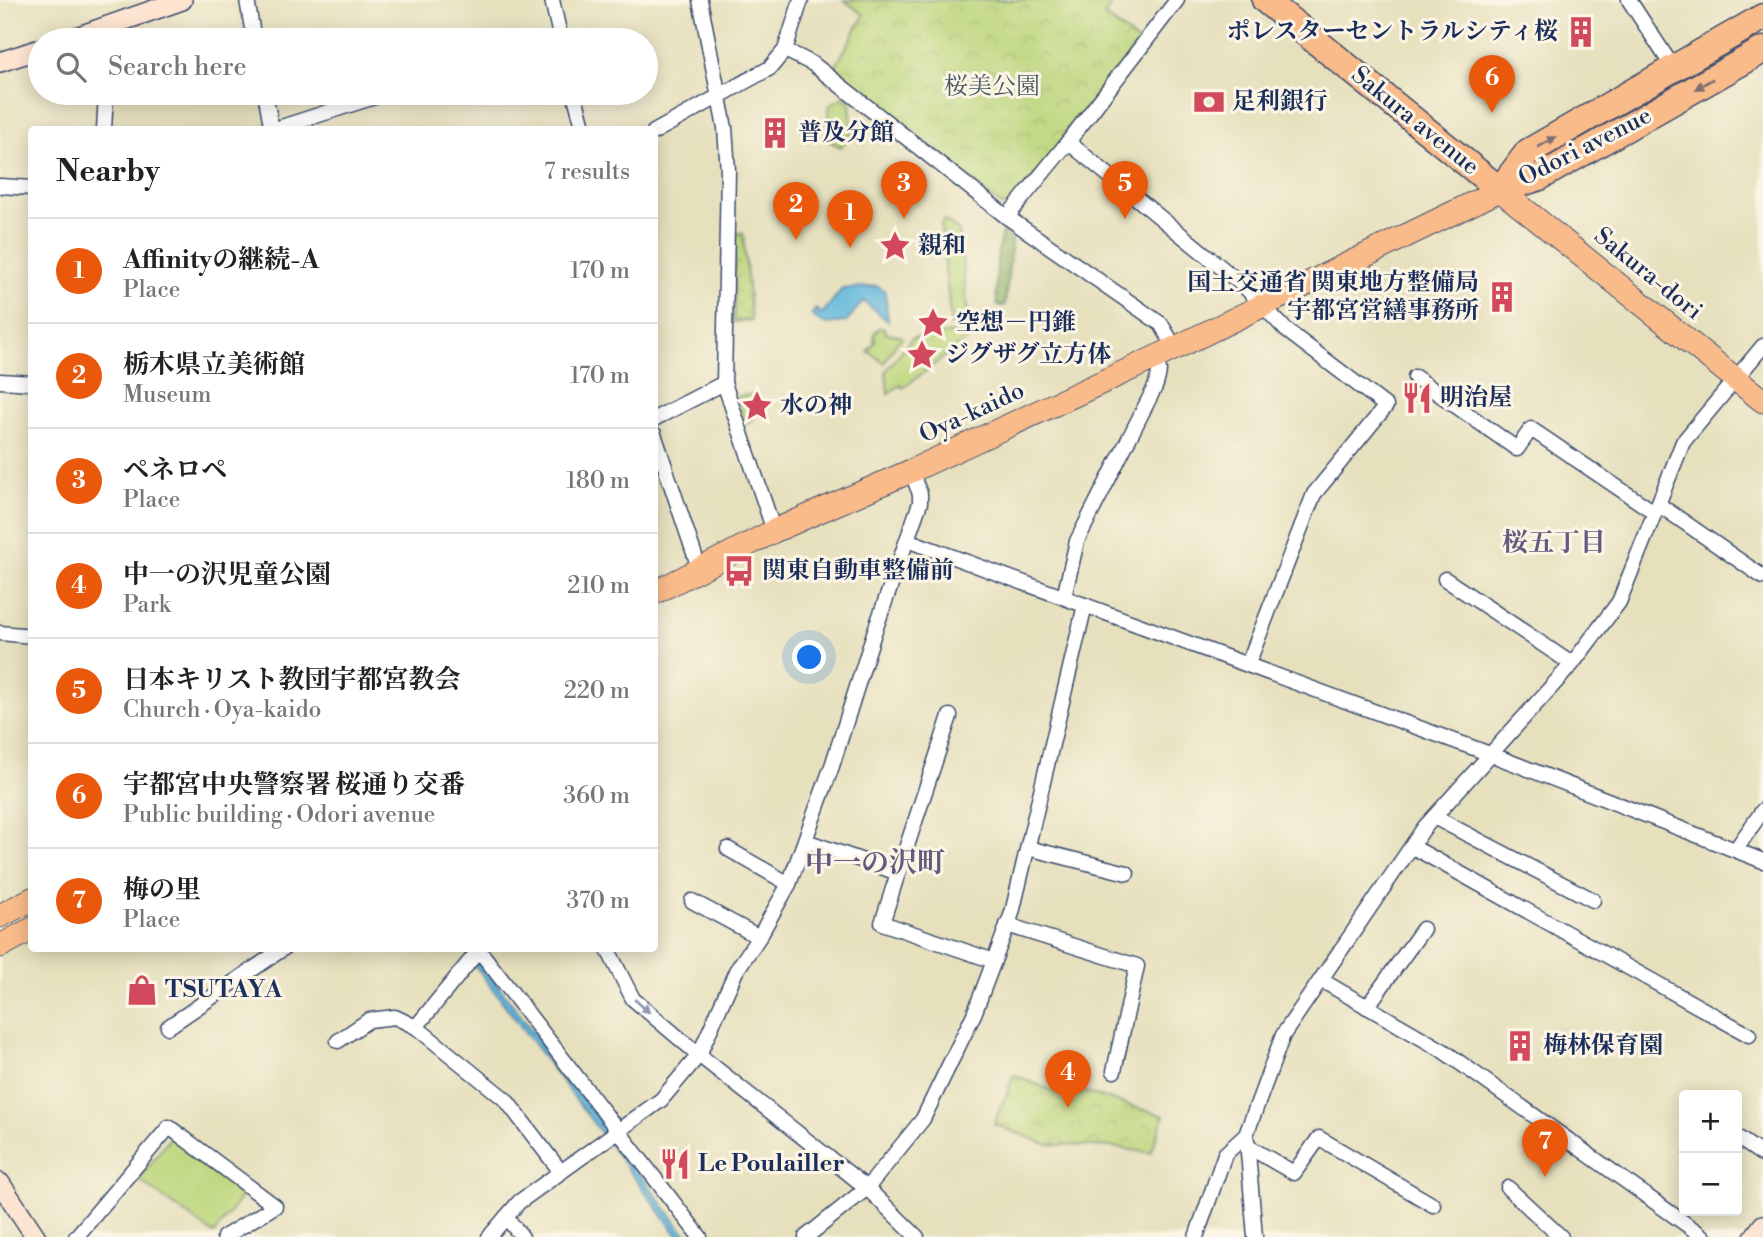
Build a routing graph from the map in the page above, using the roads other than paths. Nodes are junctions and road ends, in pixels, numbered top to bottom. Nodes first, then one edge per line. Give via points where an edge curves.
1 (182, 0) edge
2 (247, 0) edge
3 (551, 0) edge
4 (700, 0) edge
5 (801, 0) edge
6 (1177, 0) edge
7 (1265, 0) edge
8 (1629, 0) edge
9 (1763, 17) edge
10 (123, 28) edge
11 (252, 28) edge
12 (555, 28) edge
13 (785, 50) junction
14 (1763, 50) edge
15 (28, 53) edge
16 (0, 62) edge
17 (1674, 69) junction
18 (718, 97) junction
19 (105, 105) edge
20 (267, 105) edge
21 (350, 105) edge
22 (577, 105) edge
23 (104, 126) edge
24 (271, 126) edge
25 (284, 126) edge
26 (583, 126) edge
27 (658, 130) edge
28 (1068, 142) junction
29 (0, 186) edge
30 (28, 188) edge
31 (1500, 190) junction
32 (1007, 217) junction
33 (1261, 306) junction
34 (1763, 346) edge
35 (1166, 352) junction
36 (1415, 377) dead end
37 (1736, 378) junction
38 (0, 380) edge
39 (28, 383) edge
40 (724, 383) junction
41 (1763, 401) edge
42 (658, 417) edge
43 (658, 446) edge
44 (911, 471) junction
45 (1656, 508) junction
46 (774, 531) junction
47 (907, 540) junction
48 (699, 568) junction
49 (1763, 577) edge
50 (1445, 579) dead end
51 (658, 591) edge
52 (1064, 597) junction
53 (1085, 605) junction
54 (0, 633) edge
55 (28, 636) edge
56 (1248, 664) junction
57 (1572, 664) junction
58 (950, 716) dead end
59 (1490, 754) junction
60 (1763, 810) edge
61 (1434, 817) junction
62 (806, 841) junction
63 (1413, 847) junction
64 (1028, 848) junction
65 (728, 849) dead end
66 (1736, 849) junction
67 (1763, 861) edge
68 (898, 873) junction
69 (1126, 873) dead end
70 (789, 884) junction
71 (1593, 900) dead end
72 (28, 901) edge
73 (692, 901) dead end
74 (0, 916) edge
75 (1007, 925) junction
76 (1423, 929) dead end
77 (28, 931) edge
78 (759, 937) junction
79 (0, 946) edge
80 (278, 952) edge
81 (475, 952) edge
82 (479, 952) edge
83 (609, 952) edge
84 (994, 961) junction
85 (1321, 981) junction
86 (1367, 1007) junction
87 (169, 1027) dead end
88 (416, 1027) junction
89 (1749, 1035) dead end
90 (338, 1041) dead end
91 (699, 1055) junction
92 (1114, 1071) dead end
93 (618, 1130) junction
94 (1247, 1140) junction
95 (1742, 1140) edge
96 (1763, 1155) edge
97 (561, 1172) junction
98 (0, 1183) edge
99 (867, 1188) junction
100 (1508, 1188) dead end
101 (1433, 1205) dead end
102 (506, 1217) junction
103 (36, 1237) edge
104 (76, 1237) edge
105 (224, 1237) edge
106 (489, 1237) edge
107 (522, 1237) edge
108 (699, 1237) edge
109 (806, 1237) edge
110 (917, 1237) edge
111 (1196, 1237) edge
112 (1255, 1237) edge
113 (1561, 1237) edge
114 (1704, 1237) edge

1 - 10 street
2 - 11 street
3 - 12 street
4 - 18 street
5 - 13 street
6 - 28 street
7 - 31 highway, Sakura avenue
8 - 17 street
9 - 17 highway, Odori avenue
13 - 18 street via 770,68
13 - 32 street via 813,64
14 -> 31 highway, Odori avenue via 1540,177
15 - 16 street
31 -> 17 highway, Odori avenue via 1528,152
18 - 27 street
18 - 40 street via 728,171
19 - 23 street
20 - 24 street
21 - 25 street
22 - 26 street
28 - 32 street
28 - 33 street via 1245,287
29 - 30 street
31 - 33 main road, Oya-kaido
31 - 37 main road, Sakura-dori
32 - 35 street via 1161,324
33 - 35 main road, Oya-kaido
33 - 56 street via 1386,406 1314,494
34 - 37 street
35 - 44 main road, Oya-kaido
35 - 52 street via 1155,387 1077,541
36 - 45 street via 1517,449 1531,429
37 - 41 main road, Sakura-dori
37 - 45 street via 1683,442
38 - 39 street
40 - 42 street
40 - 46 street
43 - 48 street
44 - 46 main road, Oya-kaido
44 - 47 street via 920,503
45 - 49 street
45 - 57 street via 1619,602
46 - 48 main road, Oya-kaido
47 - 52 street
47 - 62 street
48 - 51 main road, Oya-kaido
50 - 57 street
52 - 53 street
53 - 56 street
53 - 64 street
54 - 55 street
56 - 59 street
57 - 59 street
58 - 68 street
59 - 61 street
59 - 66 street
60 - 66 street
61 - 63 street
61 - 71 street
62 - 68 street
62 - 70 street
63 - 85 street
63 - 89 street
64 - 69 street
64 - 75 street
65 - 70 street
66 - 67 street
68 - 84 street via 882,923
70 - 78 street
72 - 74 main road
73 - 78 street
75 - 84 street
75 - 92 street via 1137,966
76 - 86 street
77 - 79 main road
78 - 91 street via 736,971
80 - 87 street
81 - 88 street
82 - 93 street
83 -> 91 street via 634,999
84 - 99 street via 923,1119
85 - 86 street
85 - 94 street via 1283,1035
86 - 114 street via 1442,1050
88 - 90 street via 395,1017 369,1020
88 - 97 street via 506,1100
91 - 93 street via 661,1100
91 - 99 street
93 - 97 street
93 - 108 street
94 - 101 street via 1294,1173 1319,1138
94 - 111 street via 1225,1154
94 - 112 street
95 - 96 street
97 - 102 street
98 - 103 street
99 - 109 street
99 - 110 street
100 - 113 street
102 - 106 street
102 - 107 street
104 - 105 street via 169,1127 275,1206

